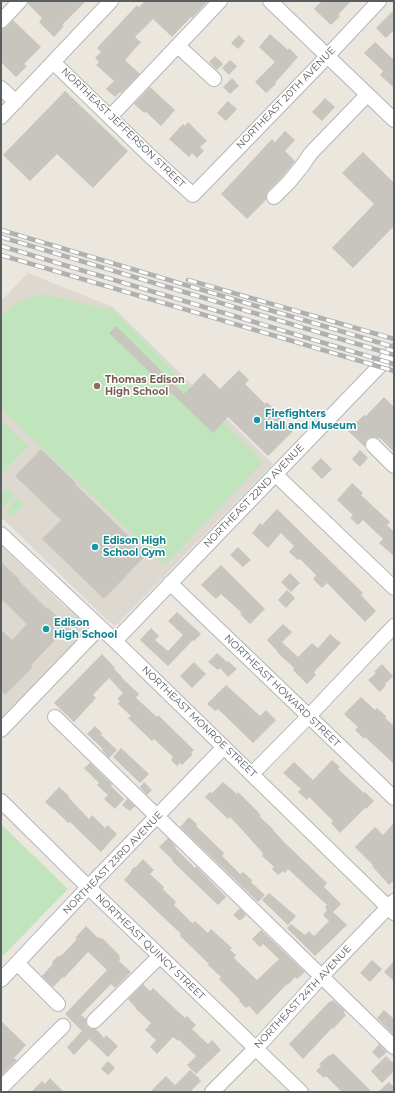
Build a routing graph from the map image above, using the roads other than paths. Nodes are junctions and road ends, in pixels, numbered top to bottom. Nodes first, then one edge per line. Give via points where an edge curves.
1 (20, 1) edge
2 (111, 1) edge
3 (220, 1) edge
4 (270, 1) edge
5 (379, 1) edge
6 (1, 21) edge
7 (178, 46) junction
8 (327, 56) junction
9 (53, 62) junction
10 (214, 79) dead end
11 (1, 88) edge
12 (367, 95) junction
13 (16, 102) junction
14 (1, 117) edge
15 (110, 117) junction
16 (394, 120) edge
17 (193, 195) joint
18 (274, 197) dead end
19 (394, 351) edge
20 (372, 445) dead end
21 (394, 466) edge
22 (275, 474) junction
23 (1, 534) edge
24 (170, 583) junction
25 (394, 588) edge
26 (394, 626) edge
27 (100, 627) junction
28 (115, 641) junction
29 (309, 716) junction
30 (55, 717) dead end
31 (1, 730) edge
32 (224, 748) junction
33 (252, 774) junction
34 (394, 798) edge
35 (1, 801) edge
36 (157, 817) junction
37 (89, 888) junction
38 (392, 907) edge
39 (160, 956) junction
40 (17, 962) junction
41 (320, 977) junction
42 (1, 980) edge
43 (58, 1004) dead end
44 (94, 1021) dead end
45 (63, 1026) dead end
46 (394, 1047) edge
47 (256, 1049) junction
48 (1, 1088) edge
49 (212, 1092) edge
50 (301, 1092) edge

1 - 6 street
2 - 9 street
3 - 7 street
4 - 8 street
5 - 8 street, NORTHEAST 20TH AVENUE
7 - 10 street
7 - 15 street
8 - 12 street
8 - 17 street, NORTHEAST 20TH AVENUE
9 - 13 street
9 - 15 street, NORTHEAST JEFFERSON STREET
11 - 13 street
12 - 16 street
12 - 18 street via 311,153
13 - 14 street
15 - 17 street, NORTHEAST JEFFERSON STREET
19 - 22 street, NORTHEAST 22ND AVENUE
20 - 21 street
22 - 24 street, NORTHEAST 22ND AVENUE
22 - 25 street
23 - 27 street, NORTHEAST MONROE STREET
24 - 28 street, NORTHEAST 22ND AVENUE
24 - 29 street, NORTHEAST HOWARD STREET
26 - 29 street
27 - 28 street, NORTHEAST MONROE STREET
27 - 31 street
28 - 32 street, NORTHEAST MONROE STREET
29 - 33 street
29 - 34 street, NORTHEAST HOWARD STREET
30 - 36 street
32 - 33 street, NORTHEAST MONROE STREET
32 - 36 street, NORTHEAST 23RD AVENUE
33 - 38 street, NORTHEAST MONROE STREET
35 - 37 street, NORTHEAST QUINCY STREET
36 - 37 street, NORTHEAST 23RD AVENUE
36 - 41 street
37 - 39 street, NORTHEAST QUINCY STREET
37 - 40 street, NORTHEAST 23RD AVENUE
38 - 41 street, NORTHEAST 24TH AVENUE
39 - 44 street
39 - 47 street, NORTHEAST QUINCY STREET
40 - 42 street, NORTHEAST 23RD AVENUE
40 - 43 street
41 - 46 street
41 - 47 street, NORTHEAST 24TH AVENUE
45 - 48 street
47 - 49 street, NORTHEAST 24TH AVENUE
47 - 50 street, NORTHEAST QUINCY STREET

